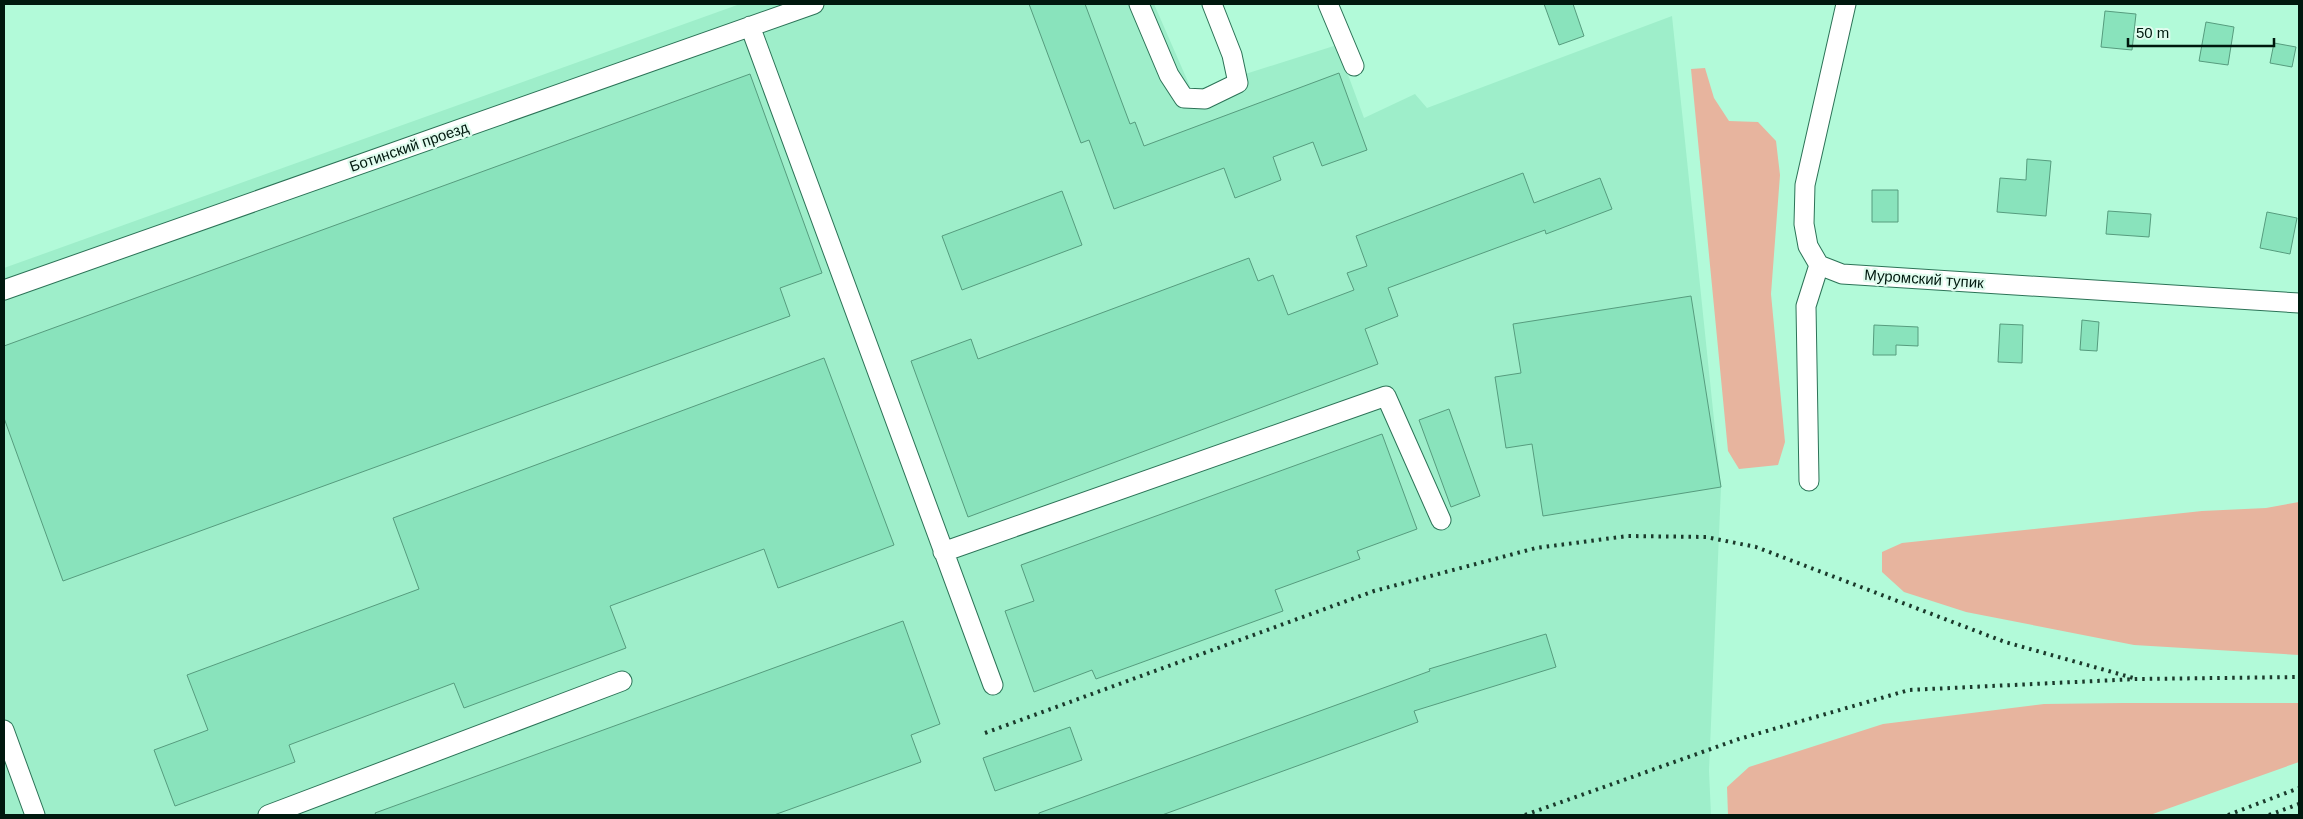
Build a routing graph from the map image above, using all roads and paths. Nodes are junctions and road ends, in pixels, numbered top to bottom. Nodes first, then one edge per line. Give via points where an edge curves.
1 (814, 4) edge
2 (1139, 4) edge
3 (1212, 4) edge
4 (1328, 4) edge
5 (1846, 4) edge
6 (750, 26) junction
7 (1354, 66) dead end
8 (1819, 265) junction
9 (4, 290) edge
10 (2299, 303) edge
11 (1810, 482) dead end
12 (1441, 520) dead end
13 (944, 552) junction
14 (622, 682) dead end
15 (992, 685) dead end
16 (4, 730) edge
17 (35, 815) edge
18 (268, 815) edge

1 - 6 street, Ботинский проезд
2 - 3 street via 1169,75 1184,98 1205,99 1238,82 1232,55
4 - 7 street
5 - 8 street via 1805,185 1804,224 1808,246
6 - 9 street, Ботинский проезд
6 - 13 street
8 - 10 street, Муромский тупик via 1842,274
8 - 11 street via 1806,306
12 - 13 street via 1386,396
13 - 15 street
14 - 18 street
16 - 17 street

